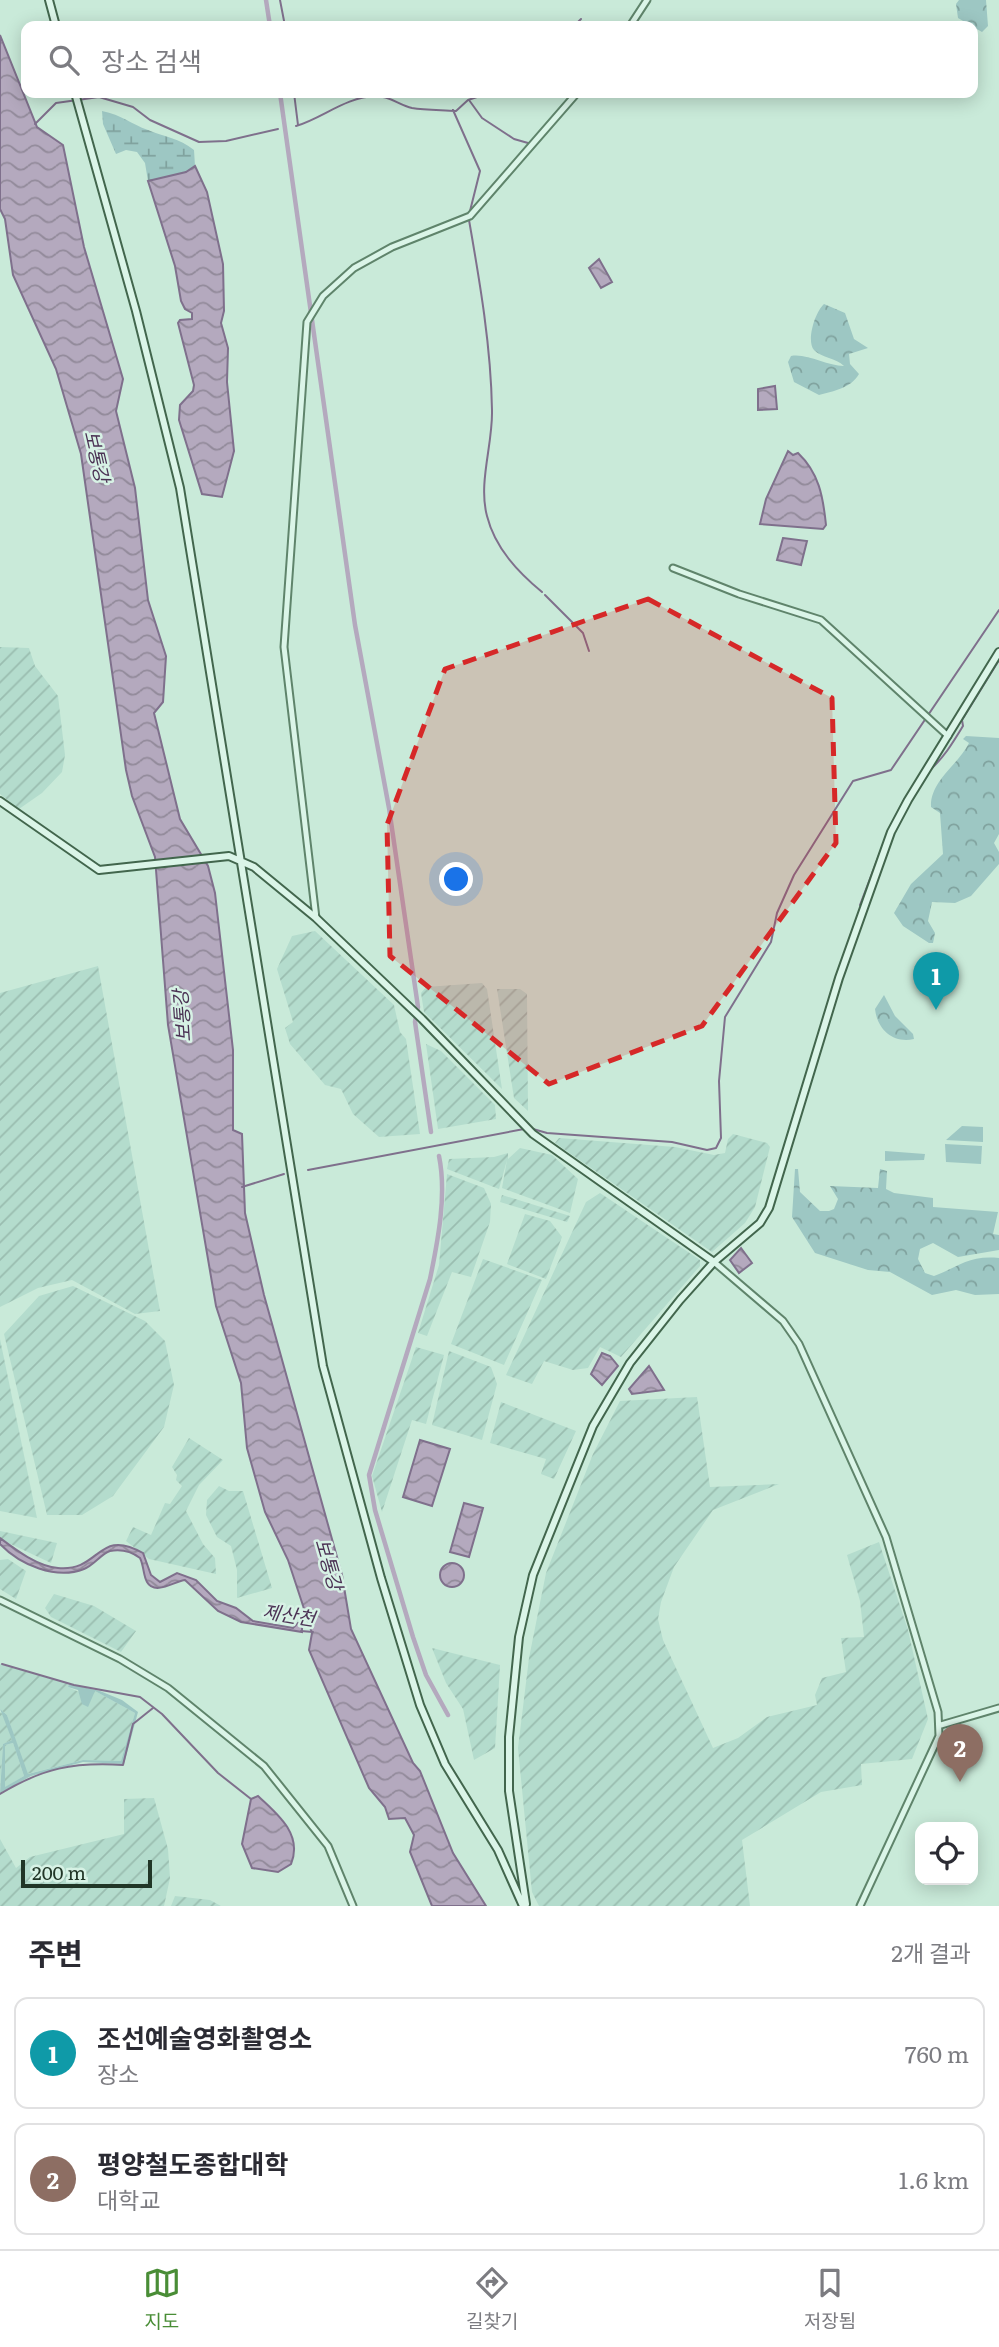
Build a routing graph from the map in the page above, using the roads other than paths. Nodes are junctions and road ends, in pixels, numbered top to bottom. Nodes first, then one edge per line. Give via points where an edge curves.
1 (49, 0) edge
2 (647, 0) edge
3 (55, 21) edge
4 (633, 21) edge
5 (76, 98) edge
6 (573, 98) edge
7 (673, 568) dead end
8 (999, 652) edge
9 (948, 736) junction
10 (0, 801) edge
11 (241, 859) junction
12 (316, 918) junction
13 (714, 1262) junction
14 (0, 1600) edge
15 (999, 1708) edge
16 (941, 1725) junction
17 (353, 1906) edge
18 (525, 1906) edge
19 (860, 1906) edge

1 - 3 main road
2 - 4 street
5 - 11 main road via 180,488
6 - 12 street via 469,217 392,247 354,268 336,281 312,316 284,647
7 - 9 street via 821,620
8 - 9 main road
9 - 13 main road via 891,832 839,978 769,1208 760,1223
10 - 11 main road via 99,870 229,856
11 - 12 main road
11 - 18 main road via 323,1366 420,1705 446,1764 498,1850
12 - 13 main road via 533,1134
13 - 16 street via 783,1321 799,1344 894,1558
13 - 18 main road via 650,1336 609,1396 569,1481 533,1575 519,1637 509,1737 509,1791
14 - 17 street via 168,1688 264,1766 328,1846
15 - 16 street
16 - 19 street

